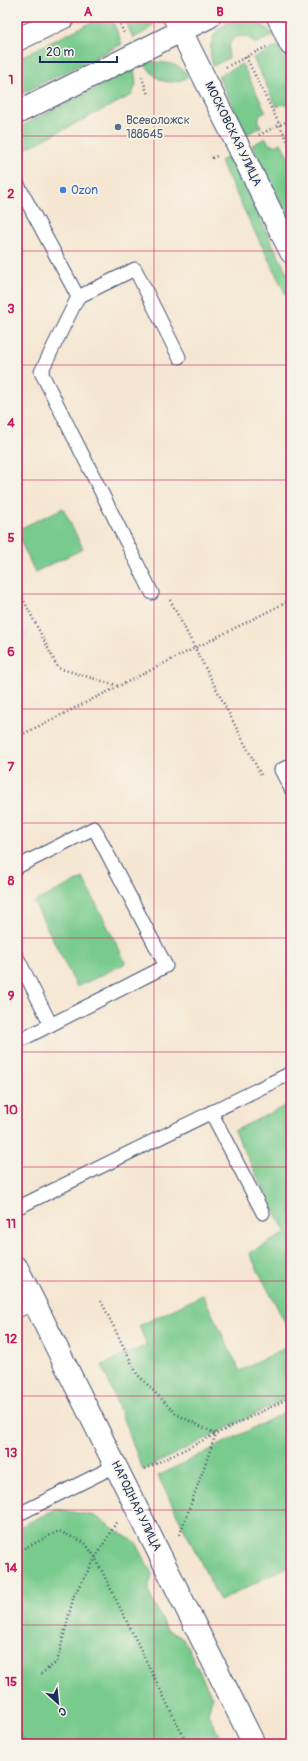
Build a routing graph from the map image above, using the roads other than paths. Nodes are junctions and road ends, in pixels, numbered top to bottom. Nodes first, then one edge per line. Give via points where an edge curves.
1 (64, 17) edge
2 (209, 17) edge
3 (278, 17) edge
4 (178, 24) edge
5 (17, 40) edge
6 (291, 45) edge
7 (17, 113) edge
8 (17, 183) edge
9 (291, 252) edge
10 (78, 298) junction
11 (179, 356) dead end
12 (152, 593) road end
13 (286, 767) edge
14 (291, 789) edge
15 (17, 867) edge
16 (17, 957) edge
17 (51, 1025) junction
18 (17, 1042) edge
19 (291, 1074) edge
20 (211, 1112) junction
21 (17, 1208) edge
22 (263, 1213) dead end
23 (17, 1268) edge
24 (26, 1307) edge
25 (116, 1466) junction
26 (17, 1514) edge
27 (254, 1744) edge

1 - 5 street
2 - 4 street
3 - 6 street
4 - 7 street
4 - 9 street, МОСКОВСКАЯ УЛИЦА
8 - 10 lane
10 - 11 lane via 135,269
10 - 12 lane via 41,372
13 - 14 lane
15 - 17 lane via 94,828 166,966
16 - 17 lane
17 - 18 lane
19 - 20 lane
20 - 21 lane
20 - 22 lane
23 - 24 street, НАРОДНАЯ УЛИЦА
24 - 25 street, НАРОДНАЯ УЛИЦА
25 - 26 lane
25 - 27 street, НАРОДНАЯ УЛИЦА

